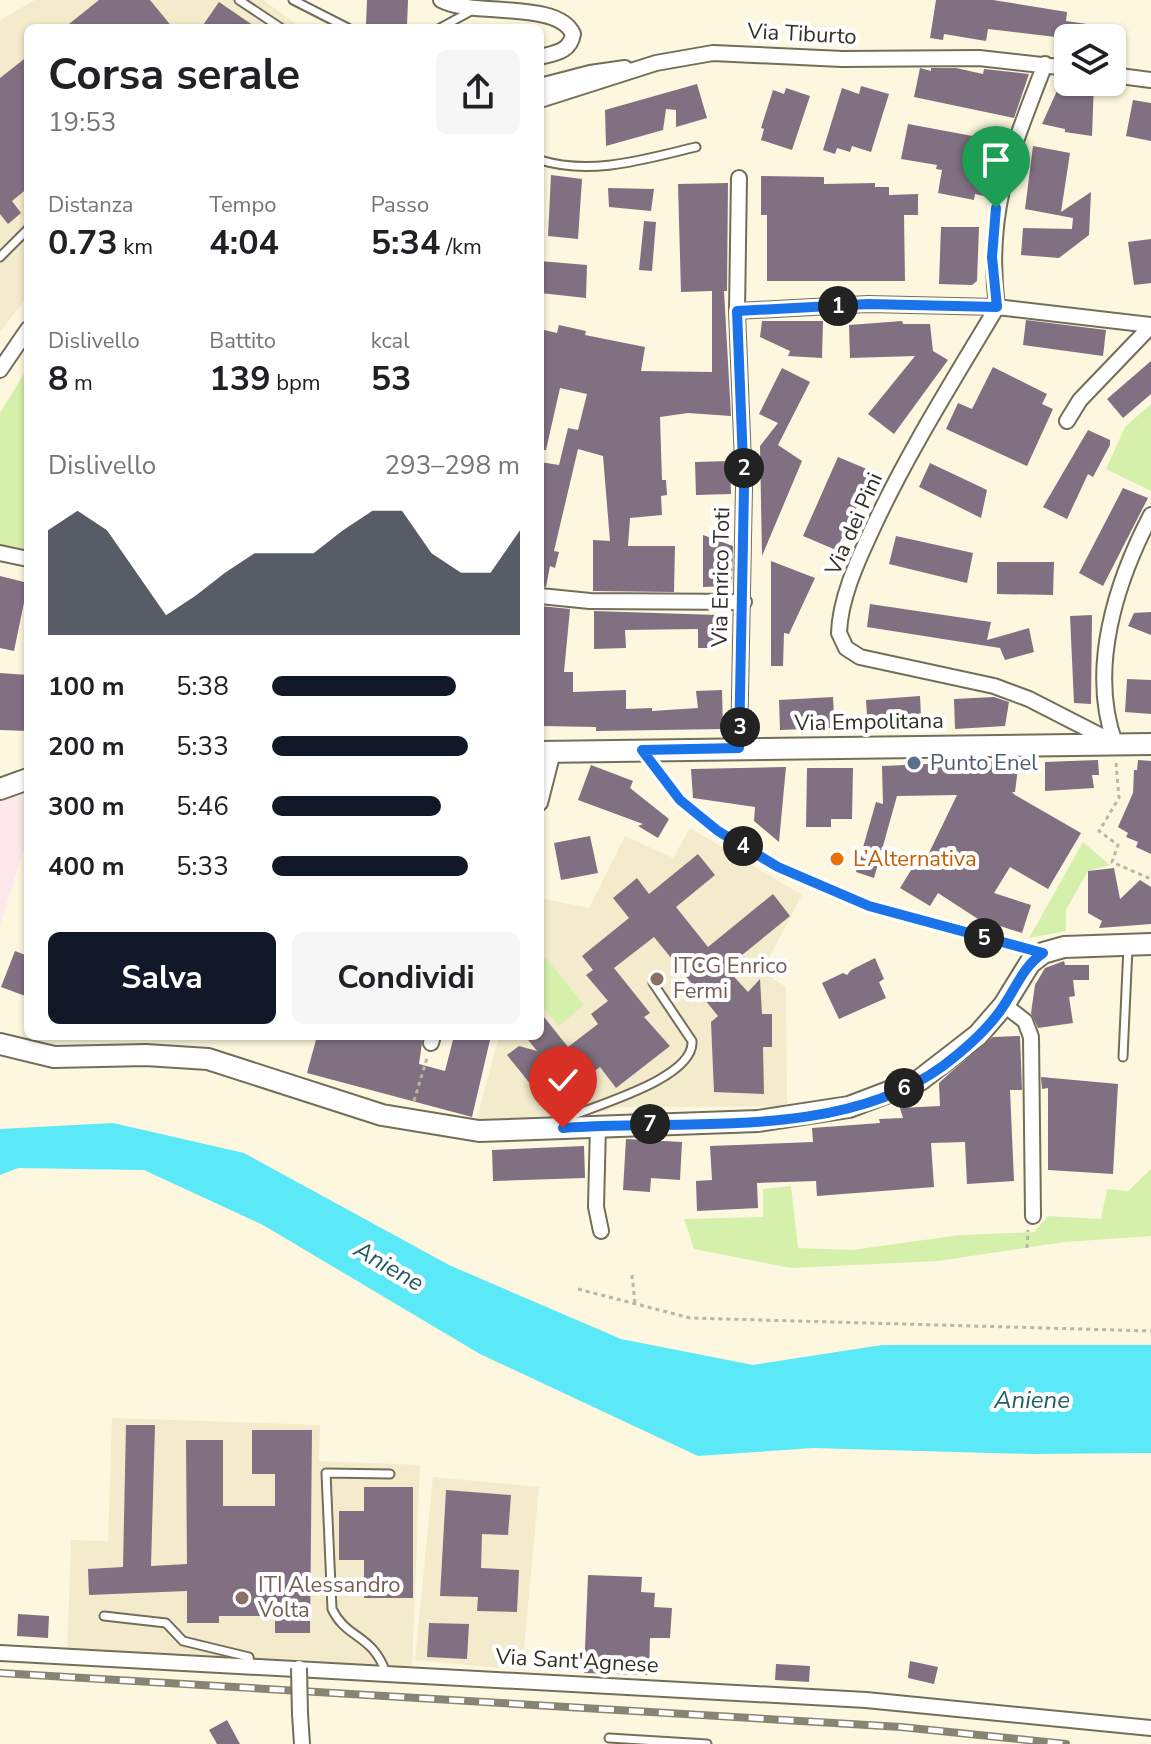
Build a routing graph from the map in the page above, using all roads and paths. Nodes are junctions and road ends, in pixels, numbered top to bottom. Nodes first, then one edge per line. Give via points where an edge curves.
1 (239, 0) edge
2 (293, 0) edge
3 (441, 0) edge
4 (474, 9) junction
5 (275, 24) edge
6 (340, 24) edge
7 (447, 24) edge
8 (544, 56) edge
9 (1045, 64) junction
10 (1054, 66) edge
11 (642, 67) junction
12 (1126, 77) edge
13 (1151, 80) edge
14 (544, 85) edge
15 (544, 99) edge
16 (696, 147) dead end
17 (544, 161) edge
18 (739, 178) dead end
19 (24, 233) edge
20 (0, 257) edge
21 (997, 307) junction
22 (737, 311) junction
23 (1151, 326) edge
24 (24, 335) edge
25 (0, 370) edge
26 (1067, 421) dead end
27 (1151, 515) edge
28 (0, 553) edge
29 (24, 558) edge
30 (544, 596) edge
31 (744, 602) junction
32 (1115, 743) junction
33 (1151, 744) edge
34 (739, 748) junction
35 (642, 750) junction
36 (546, 752) edge
37 (24, 780) edge
38 (0, 789) edge
39 (1151, 879) edge
40 (1151, 944) edge
41 (1128, 945) junction
42 (1043, 953) junction
43 (653, 983) dead end
44 (1004, 1005) junction
45 (432, 1040) edge
46 (0, 1044) edge
47 (1123, 1057) dead end
48 (409, 1121) junction
49 (598, 1125) junction
50 (539, 1130) junction
51 (1033, 1216) dead end
52 (601, 1231) dead end
53 (632, 1275) dead end
54 (578, 1289) dead end
55 (635, 1304) junction
56 (1151, 1331) edge
57 (390, 1474) dead end
58 (104, 1616) dead end
59 (0, 1653) edge
60 (251, 1666) junction
61 (299, 1668) junction
62 (386, 1673) junction
63 (1151, 1728) edge
64 (609, 1738) dead end
65 (302, 1744) edge
66 (707, 1744) edge

1 - 5 lane
2 - 6 lane
3 - 4 street
4 - 7 lane
4 - 8 street via 548,15 568,25 573,34 569,45
9 - 10 street, Via Tiburto
9 - 11 street, Via Tiburto via 736,53 693,55
9 - 21 street via 1010,154 996,208 992,257
11 - 14 street via 602,70
11 - 15 street, Via Tiburto
12 - 13 street
16 - 17 lane via 596,166
18 - 22 street, Via Enrico Toti
19 - 20 lane
21 - 22 street via 868,304
21 - 23 street
21 - 32 street, Via dei Pini via 881,510 857,562 839,633 846,648 860,657 994,686
22 - 31 street, Via Enrico Toti
23 - 26 street via 1080,400
24 - 25 street
27 - 32 street via 1116,593 1108,640 1106,712
28 - 29 street
30 - 31 street
31 - 34 street, Via Enrico Toti
32 - 33 main road, Via Empolitana
32 - 34 main road, Via Empolitana
32 - 39 path via 1119,798 1099,831 1118,845 1112,862
34 - 35 main road, Via Empolitana
35 - 36 main road, Via Empolitana
35 - 42 lane via 680,800 718,831 778,867 869,906
37 - 38 main road
40 - 41 main road
41 - 42 main road via 1064,947
41 - 47 lane
42 - 44 main road via 1027,967
43 - 50 lane via 692,1041 685,1062 633,1092
44 - 49 main road via 943,1066 865,1103 758,1121
44 - 51 street via 1021,1017 1031,1037
45 - 48 path
46 - 48 main road via 54,1057 208,1059
48 - 50 main road via 489,1132
49 - 50 main road
49 - 52 street via 596,1207
53 - 55 path
54 - 55 path
55 - 56 path via 690,1318
57 - 62 lane via 326,1473 332,1609 344,1626 373,1646
58 - 60 lane via 166,1623 183,1641 249,1657
59 - 60 street, Via Sant'Agnese
60 - 61 street, Via Sant'Agnese
61 - 62 street, Via Sant'Agnese
61 - 65 street, bridge
62 - 63 street, Via Sant'Agnese via 866,1700
64 - 66 lane

